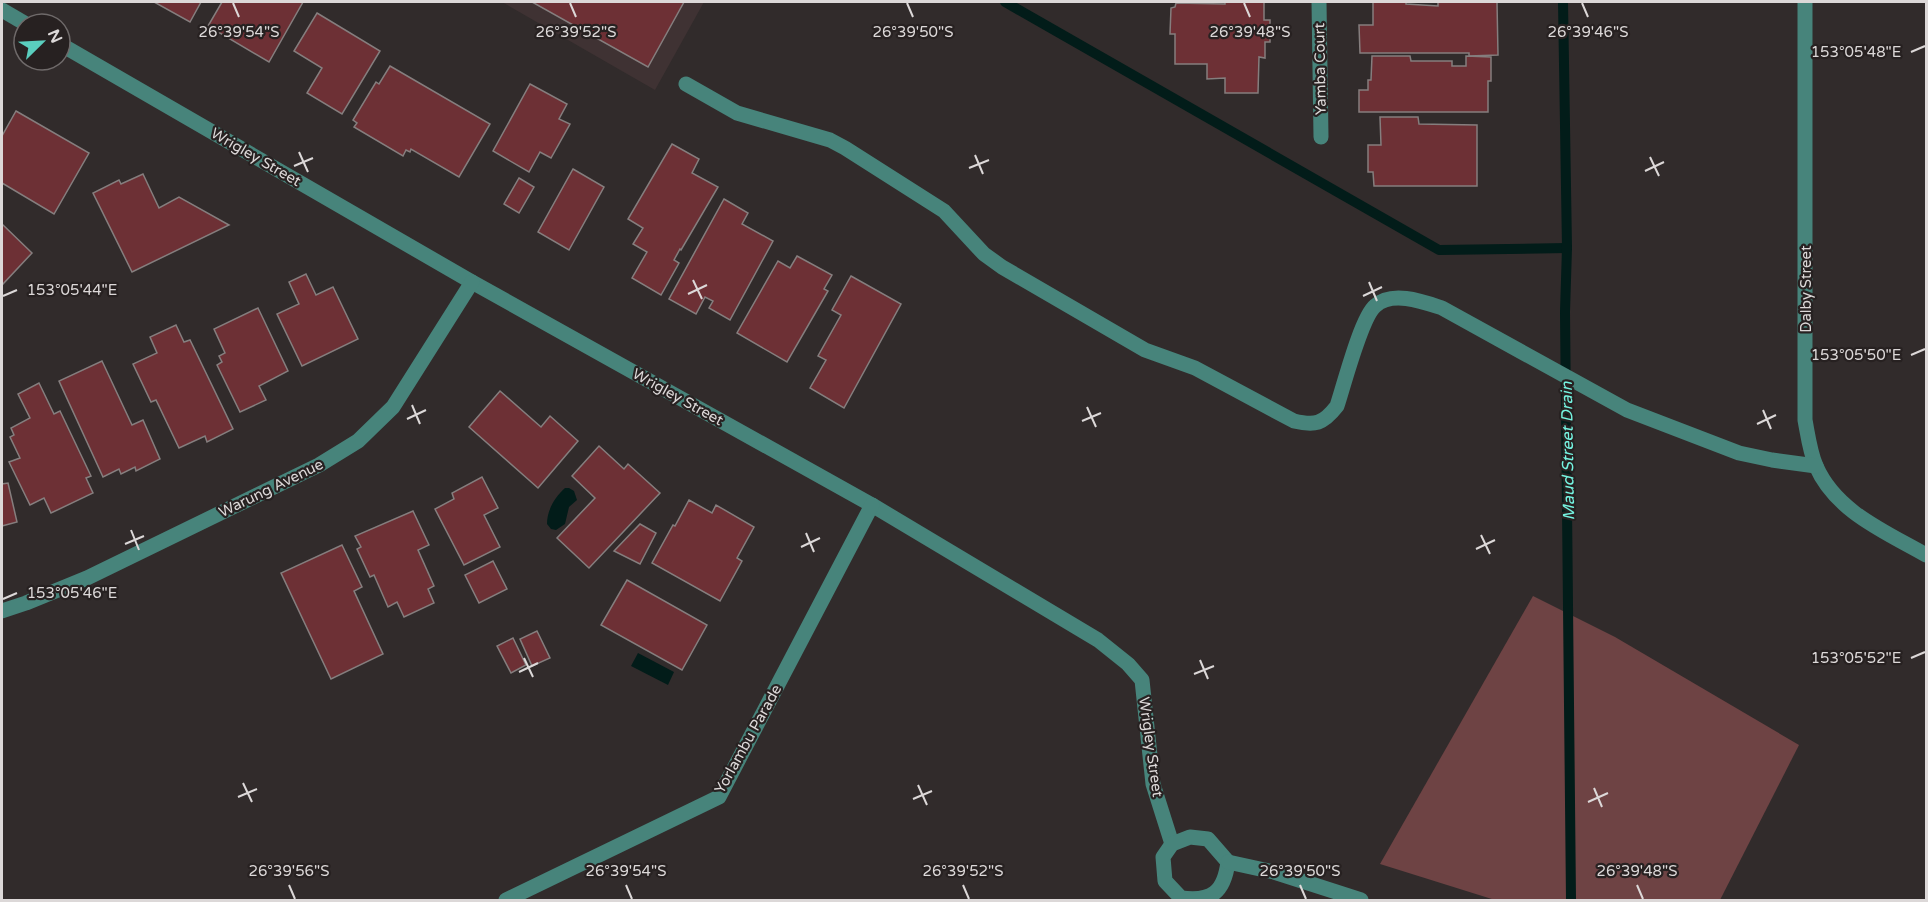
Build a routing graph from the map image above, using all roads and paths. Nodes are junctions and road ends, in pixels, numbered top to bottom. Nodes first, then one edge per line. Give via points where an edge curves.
1 (1319, 2) edge
2 (1805, 2) edge
3 (72, 51) edge
4 (686, 84) dead end
5 (1321, 137) dead end
6 (472, 282) junction
7 (1816, 466) junction
8 (872, 506) junction
9 (1926, 555) edge
10 (2, 610) edge
11 (1172, 844) junction
12 (1228, 862) junction
13 (1180, 899) edge
14 (506, 900) edge
15 (1360, 900) edge

1 - 5 street, Yamba Court
2 - 7 street, Dalby Street via 1805,420
3 - 6 street, Wrigley Street
4 - 7 street via 737,113 845,148 944,211 984,254 1002,267 1145,350 1195,368 1293,421 1308,424 1328,416 1337,406 1364,324 1375,306 1394,298 1409,299 1434,305 1651,420 1739,453
6 - 8 street, Wrigley Street
6 - 10 street, Warung Avenue via 393,407 358,441 319,465 87,578
7 - 9 street, Dalby Street via 1825,483 1853,512
8 - 11 street, Wrigley Street via 1098,640 1128,664 1142,680 1153,784
8 - 14 street, Yorlambu Parade via 719,797
11 - 12 street via 1190,837 1208,839
11 - 13 street via 1163,856 1165,881
12 - 13 street via 1221,889 1209,897
12 - 15 street via 1274,872

